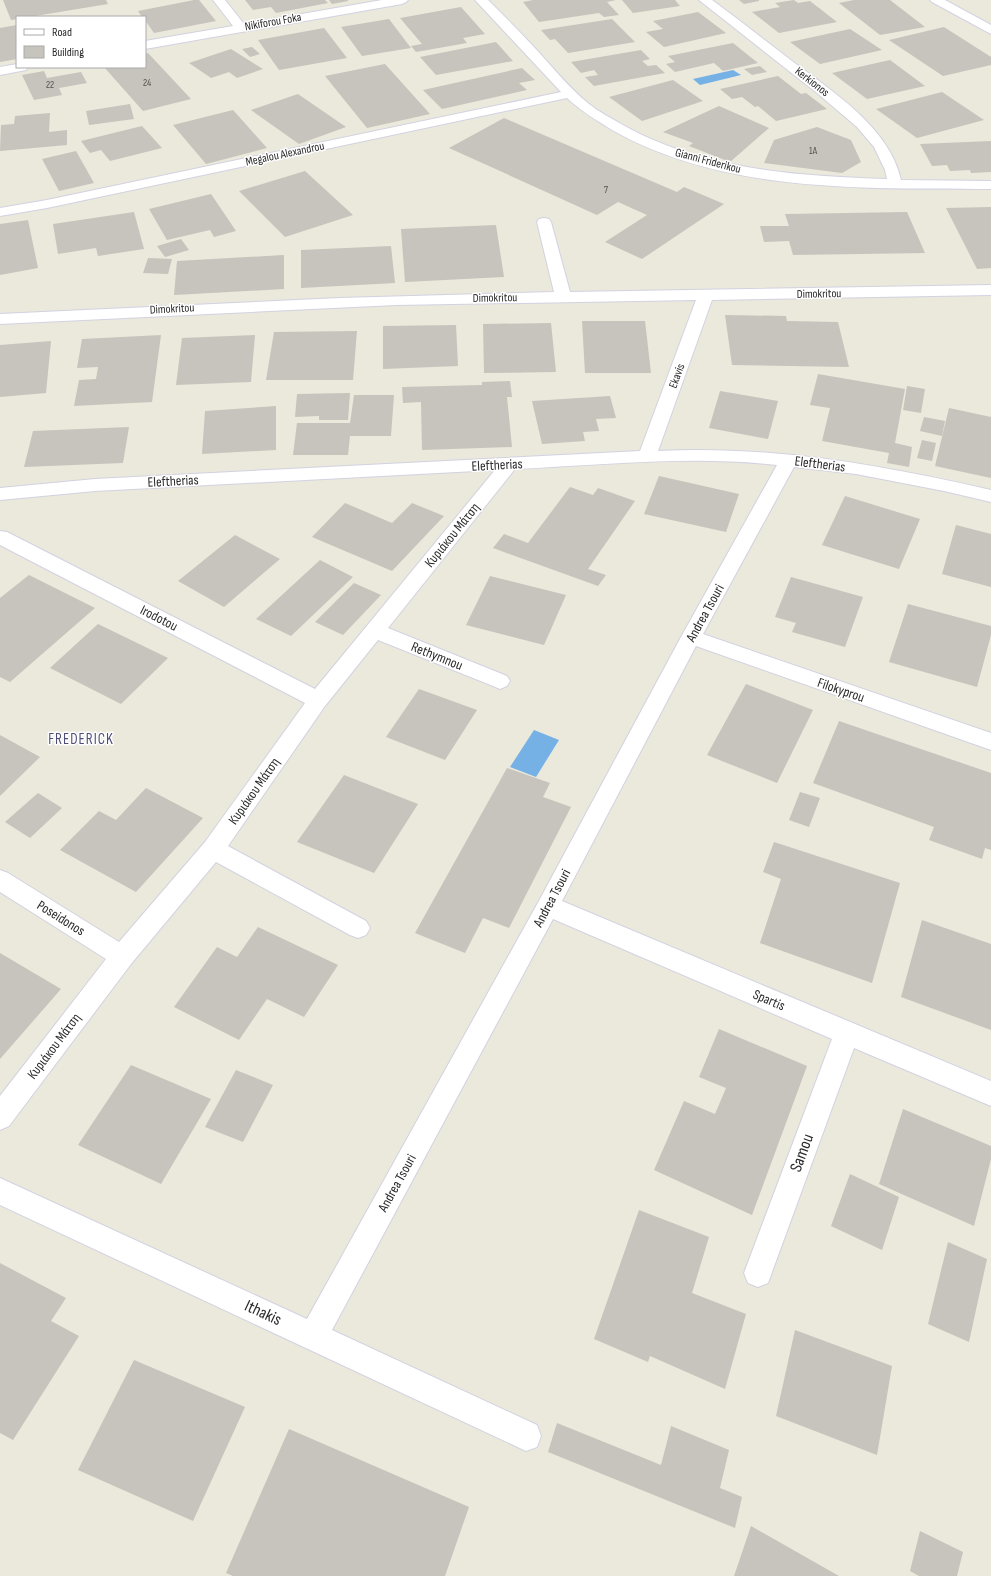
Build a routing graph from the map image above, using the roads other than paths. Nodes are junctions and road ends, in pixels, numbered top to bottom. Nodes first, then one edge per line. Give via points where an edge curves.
1 (219, 0) edge
2 (402, 0) edge
3 (481, 0) edge
4 (705, 0) edge
5 (936, 0) edge
6 (240, 27) junction
7 (991, 30) edge
8 (146, 44) edge
9 (16, 68) edge
10 (0, 71) edge
11 (570, 94) junction
12 (895, 184) junction
13 (991, 185) edge
14 (0, 212) edge
15 (544, 222) dead end
16 (991, 290) edge
17 (706, 295) junction
18 (563, 297) junction
19 (0, 319) edge
20 (647, 456) junction
21 (788, 460) junction
22 (509, 465) junction
23 (0, 494) edge
24 (991, 496) edge
25 (0, 537) edge
26 (375, 631) junction
27 (691, 637) junction
28 (500, 681) dead end
29 (318, 700) junction
30 (991, 742) edge
31 (213, 849) junction
32 (0, 880) edge
33 (548, 906) junction
34 (358, 928) dead end
35 (122, 956) junction
36 (847, 1033) junction
37 (991, 1094) edge
38 (0, 1117) edge
39 (0, 1191) edge
40 (758, 1273) dead end
41 (313, 1336) junction
42 (526, 1436) dead end

1 - 6 street
2 - 6 street, Nikiforou Foka
3 - 11 street, Gianni Friderikou
4 - 12 street, Kerkionos via 862,124 880,146 892,170
5 - 7 street
6 - 8 street, Nikiforou Foka
9 - 10 street
11 - 12 street, Gianni Friderikou via 594,113 630,134 665,149 710,163 754,173 806,180
11 - 14 street, Megalou Alexandrou via 54,203
12 - 13 street, Gianni Friderikou
15 - 18 street
16 - 17 street, Dimokritou
17 - 18 street, Dimokritou
17 - 20 street, Ekavis
18 - 19 street, Dimokritou via 233,306
20 - 21 street, Eleftherias via 749,456
20 - 22 street, Eleftherias
21 - 24 street, Eleftherias via 893,474
21 - 27 street, Andrea Tsouri
22 - 23 street, Eleftherias via 95,485
22 - 26 street, Κυριάκου Μάτση
25 - 29 street, Irodotou
26 - 28 street, Rethymnou
26 - 29 street, Κυριάκου Μάτση
27 - 30 street, Filokyprou
27 - 33 street, Andrea Tsouri
29 - 31 street, Κυριάκου Μάτση
31 - 34 street
31 - 35 street, Κυριάκου Μάτση
32 - 35 street, Poseidonos
33 - 36 street, Spartis
33 - 41 street, Andrea Tsouri
35 - 38 street, Κυριάκου Μάτση
36 - 37 street, Spartis
36 - 40 street, Samou
39 - 41 street, Ithakis
41 - 42 street, Ithakis

